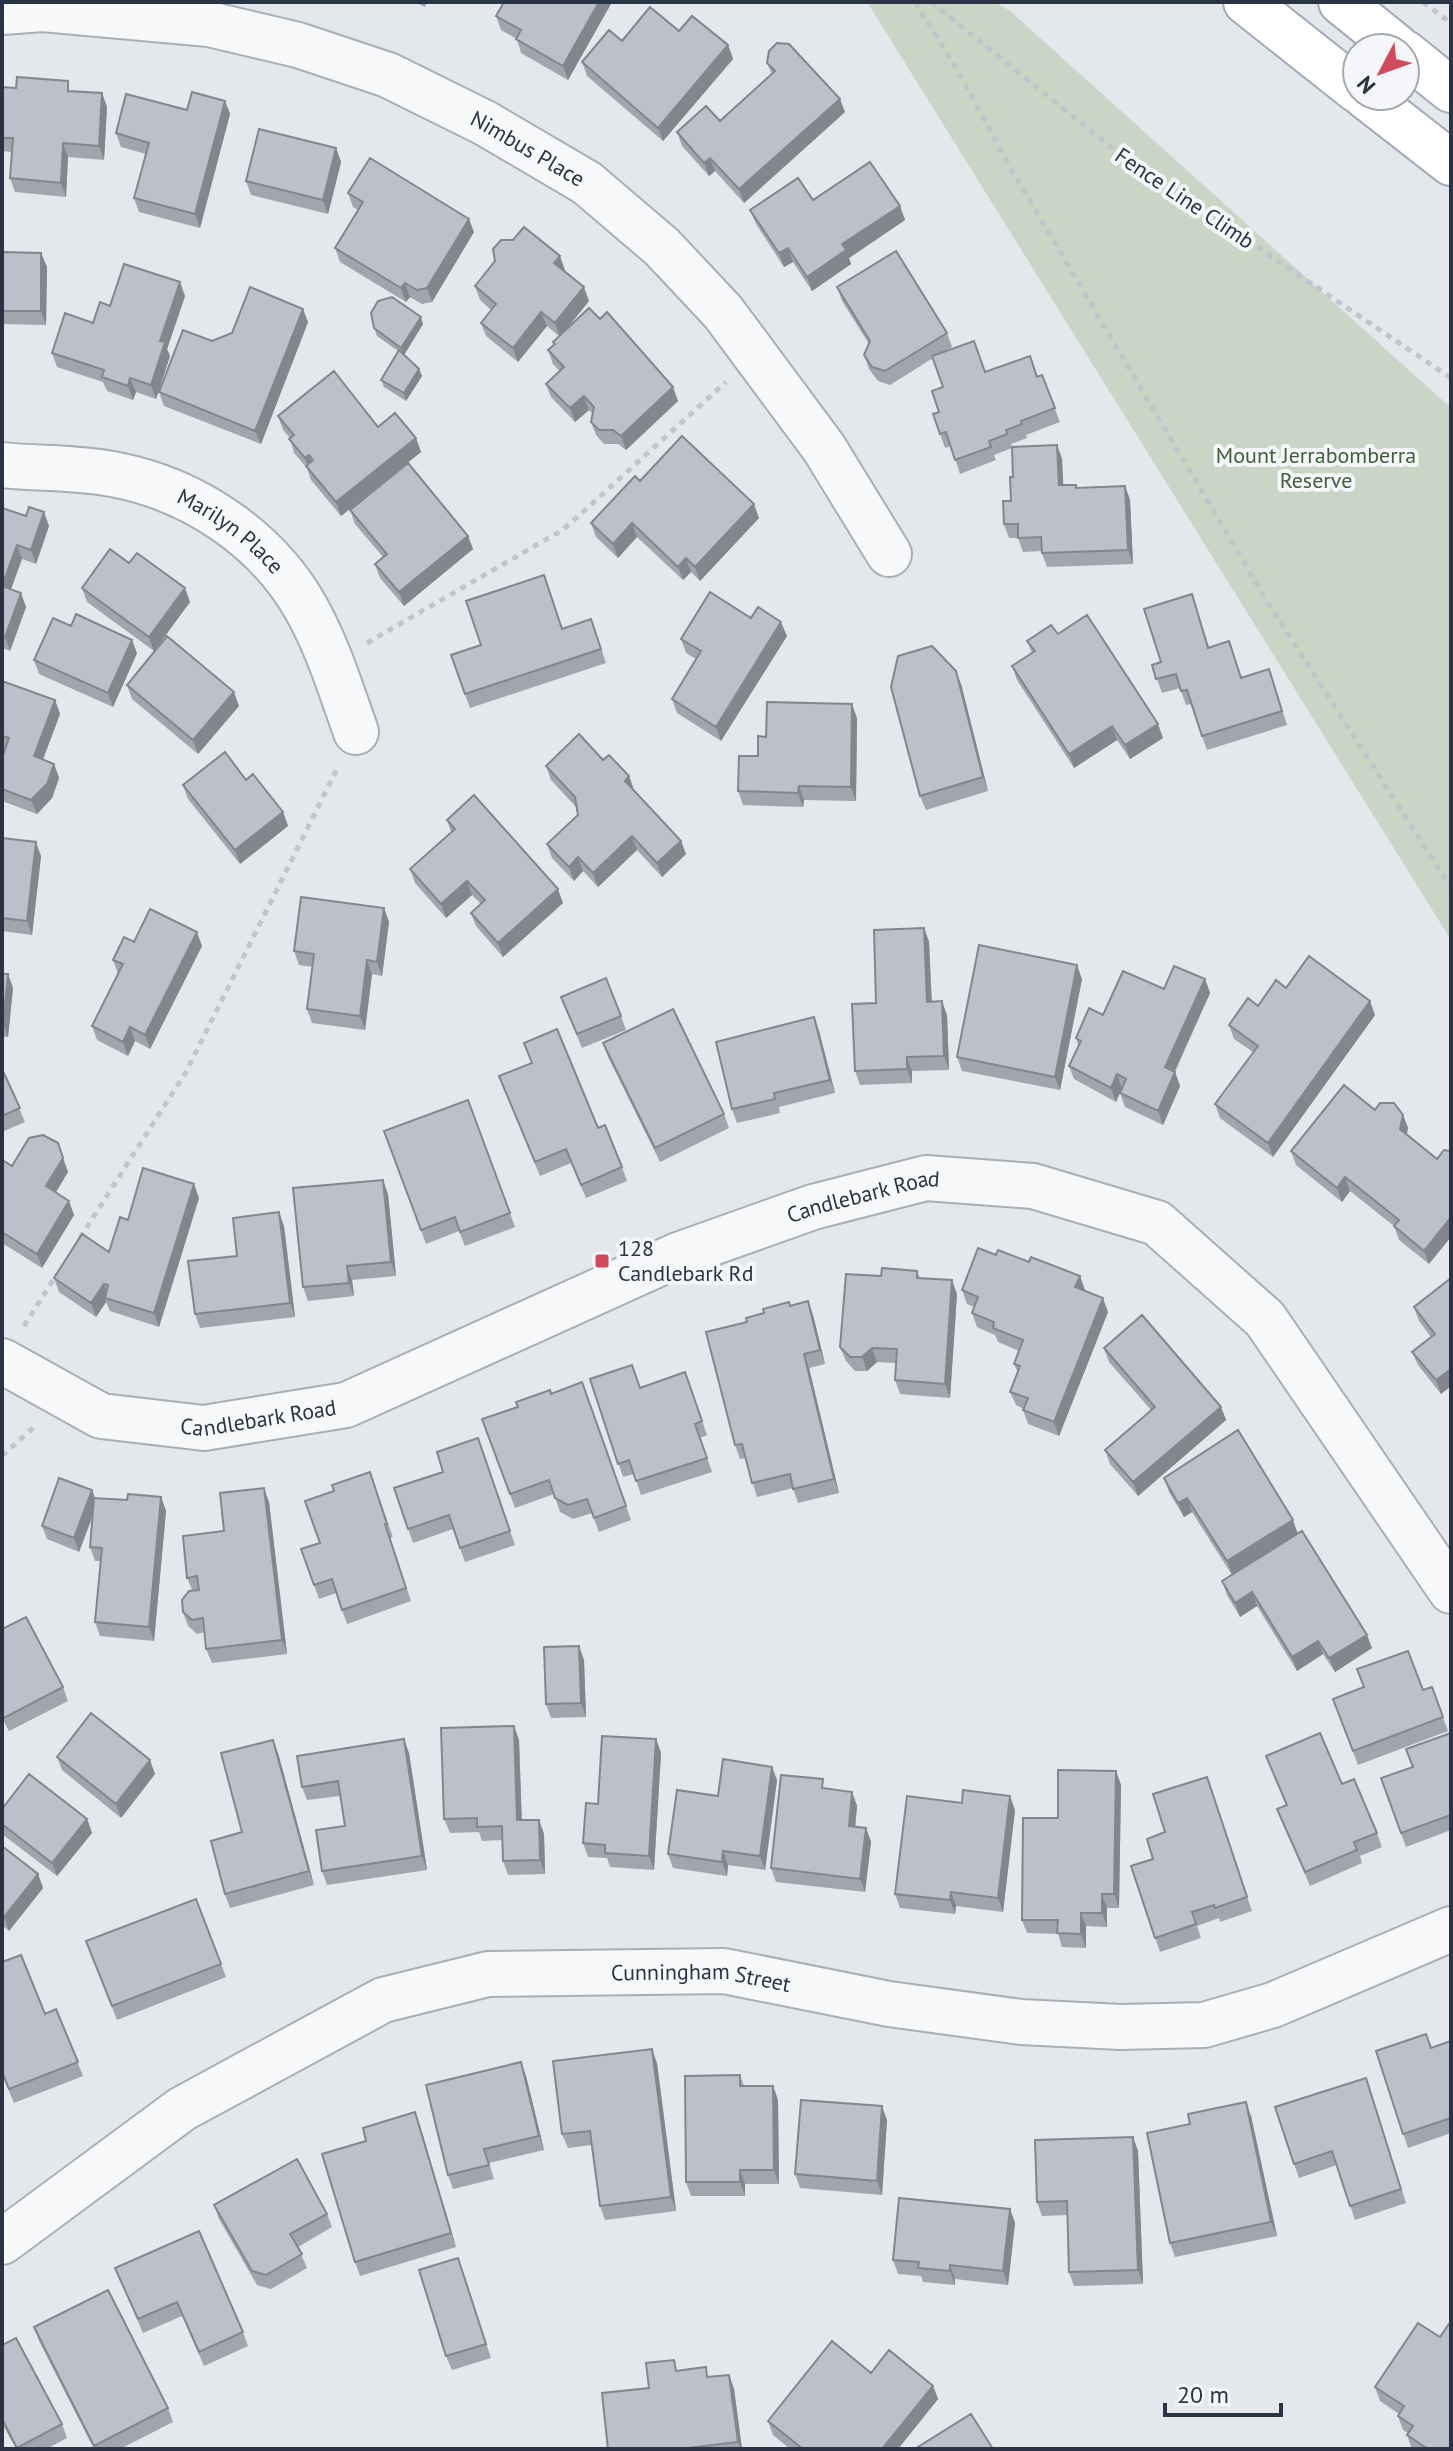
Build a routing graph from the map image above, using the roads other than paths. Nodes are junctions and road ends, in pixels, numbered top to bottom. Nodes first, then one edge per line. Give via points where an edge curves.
1 (1246, 2) edge
2 (1341, 2) edge
3 (2, 12) edge
4 (1378, 32) edge
5 (1421, 66) edge
6 (1341, 77) edge
7 (1451, 90) edge
8 (1386, 112) edge
9 (1451, 163) edge
10 (2, 465) edge
11 (889, 554) dead end
12 (356, 732) road end
13 (12, 1345) edge
14 (1451, 1591) edge
15 (1451, 1929) edge
16 (7, 2224) edge

1 - 6 main road
2 - 4 main road
3 - 11 street, Nimbus Place via 43,9 209,24 298,45 388,75 485,123 587,183 662,247 723,312 824,448
5 - 7 main road
8 - 9 main road
10 - 12 street, Marilyn Place via 117,475 164,487 243,534 277,567 305,606
13 - 14 street, Candlebark Road via 101,1416 204,1428 346,1405 678,1255 813,1207 926,1178 1033,1186 1157,1223 1265,1319
15 - 16 street, Cunningham Street via 1273,2005 1204,2025 1021,2022 889,2004 724,1971 488,1974 383,2000 182,2109

